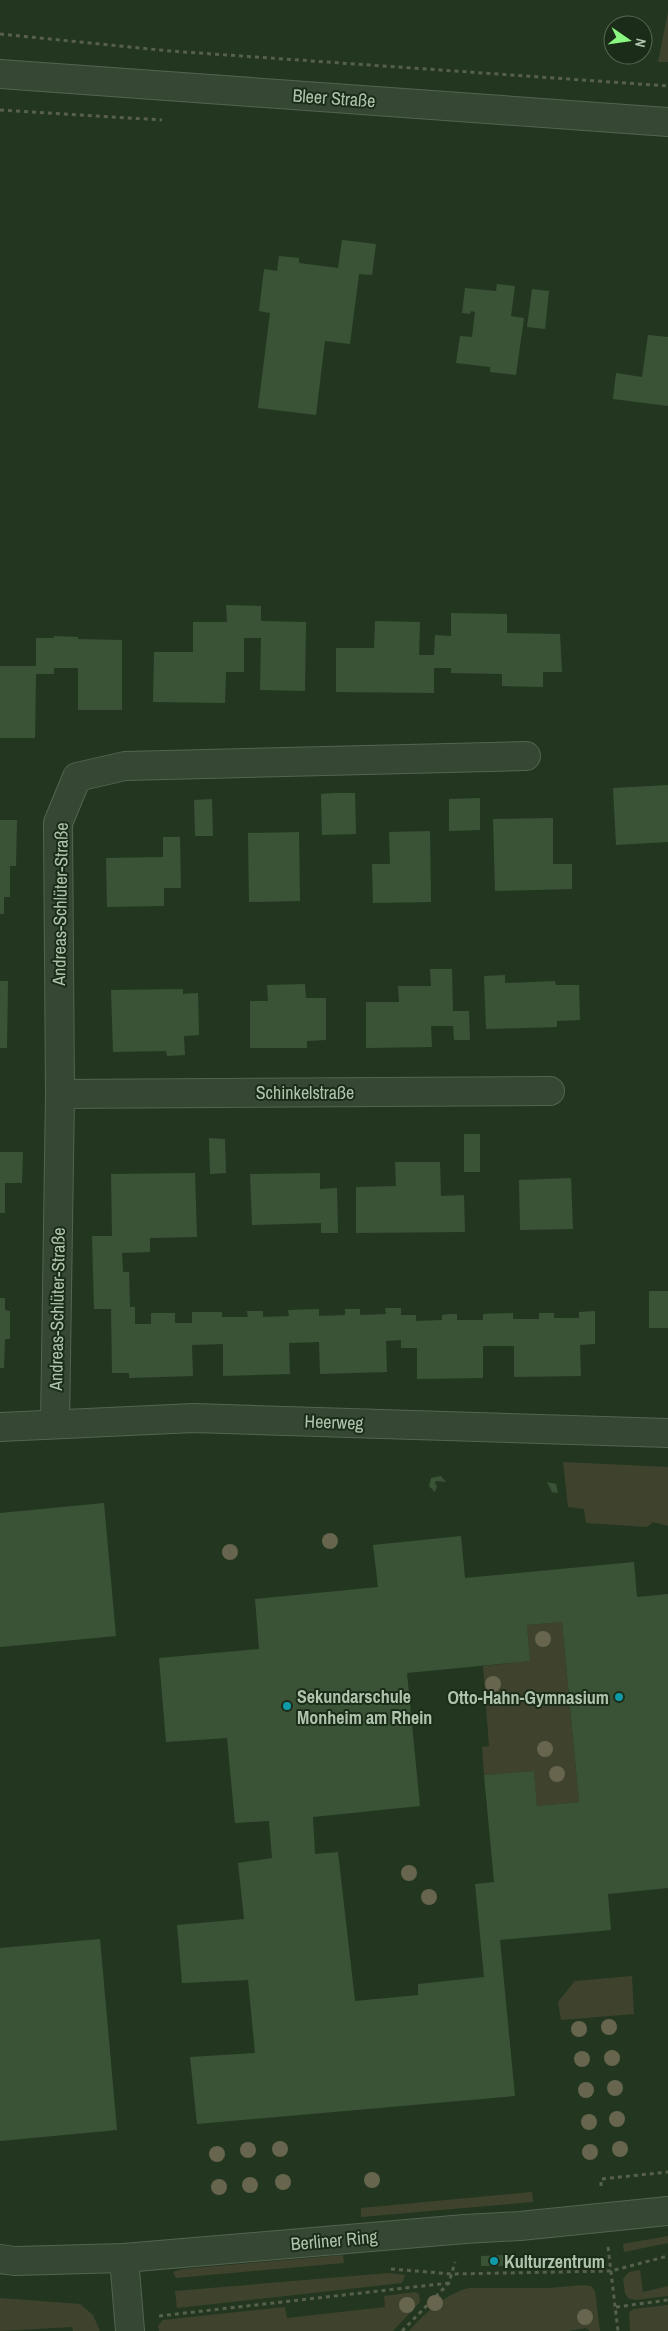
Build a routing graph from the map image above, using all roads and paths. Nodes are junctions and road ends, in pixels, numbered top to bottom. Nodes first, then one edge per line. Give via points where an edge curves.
1 (0, 34) edge
2 (0, 74) edge
3 (668, 86) edge
4 (668, 122) edge
5 (526, 756) dead end
6 (550, 1091) dead end
7 (60, 1094) junction
8 (55, 1424) junction
9 (0, 1427) edge
10 (668, 1433) edge
11 (668, 2211) edge
12 (604, 2218) junction
13 (465, 2229) junction
14 (668, 2256) edge
15 (124, 2258) junction
16 (0, 2259) edge
17 (382, 2268) dead end
18 (611, 2271) junction
19 (452, 2274) junction
20 (449, 2283) junction
21 (668, 2300) edge
22 (616, 2307) junction
23 (142, 2324) edge
24 (402, 2331) edge
25 (618, 2331) edge

1 - 3 path via 170,51
2 - 4 street, Bleer Straße
5 - 7 street, Andreas-Schlüter-Straße via 125,766 77,777 58,823
6 - 7 street, Schinkelstraße
7 - 8 street, Andreas-Schlüter-Straße
8 - 9 street, Heerweg
8 - 10 street, Heerweg via 194,1418
11 - 12 street, Berliner Ring
12 - 13 street, Berliner Ring
12 - 18 path
13 - 15 street, Berliner Ring
13 - 19 path
14 - 18 path
15 - 16 street, Berliner Ring
15 - 23 street
17 - 19 path
18 - 19 path
18 - 22 path
19 - 20 path
20 - 23 path
20 - 24 path
21 - 22 path
22 - 25 path

